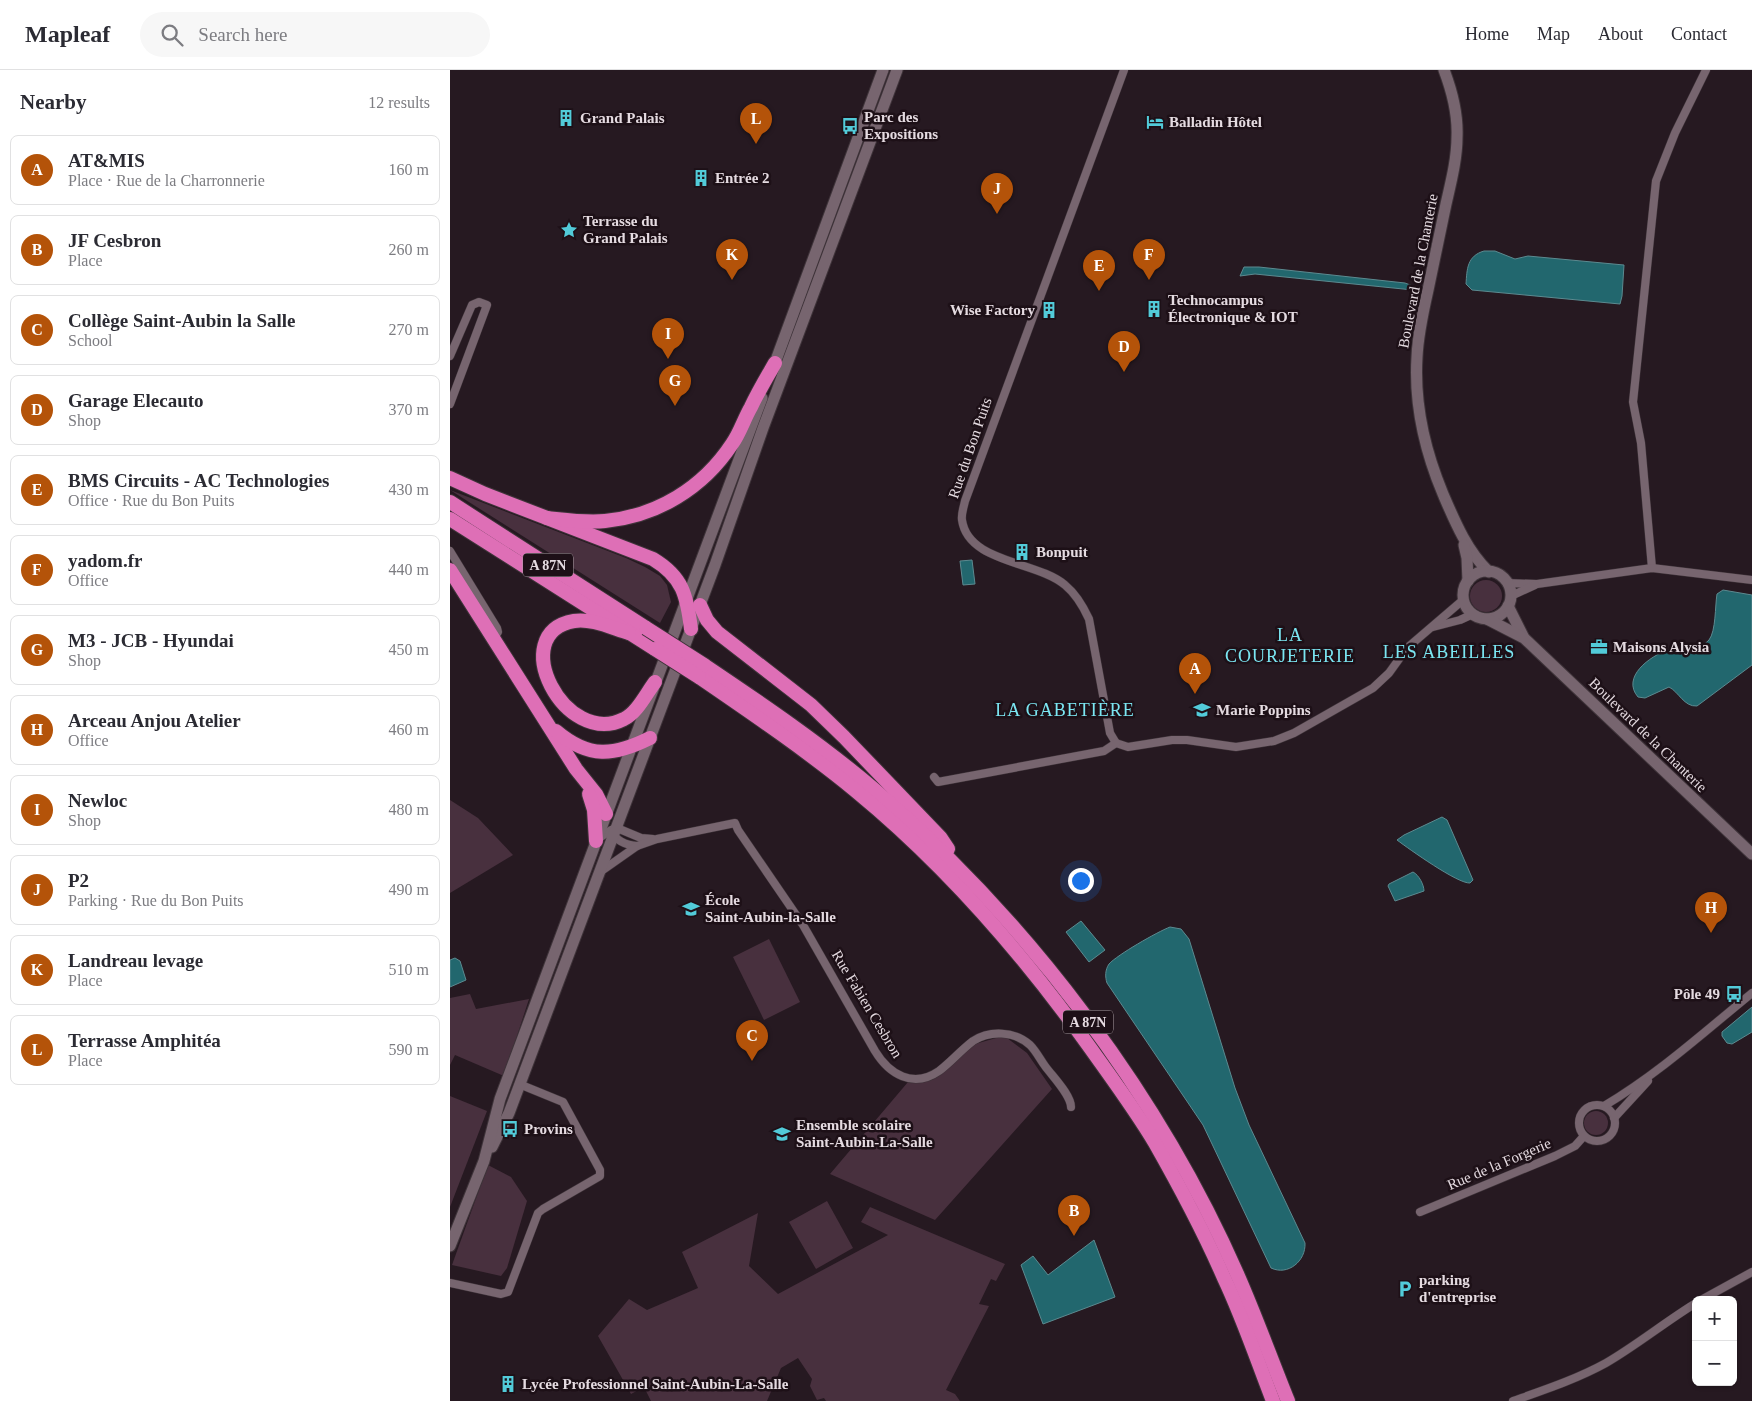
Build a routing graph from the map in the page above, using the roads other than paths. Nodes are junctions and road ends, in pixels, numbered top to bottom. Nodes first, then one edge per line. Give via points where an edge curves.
1 (883, 70) edge
2 (897, 70) edge
3 (1124, 70) edge
4 (1444, 70) edge
5 (1706, 70) edge
6 (450, 356) edge
7 (775, 363) junction
8 (450, 404) edge
9 (450, 478) edge
10 (450, 502) edge
11 (548, 518) junction
12 (450, 519) edge
13 (1460, 532) junction
14 (450, 551) edge
15 (1652, 568) junction
16 (450, 570) edge
17 (1489, 572) junction
18 (1752, 580) edge
19 (1468, 581) junction
20 (1507, 583) junction
21 (1537, 584) junction
22 (686, 599) junction
23 (1463, 600) junction
24 (1509, 601) junction
25 (700, 605) junction
26 (1473, 614) junction
27 (1487, 619) junction
28 (1431, 628) junction
29 (691, 629) junction
30 (629, 633) junction
31 (644, 634) junction
32 (494, 638) junction
33 (1524, 638) junction
34 (702, 671) junction
35 (655, 682) junction
36 (548, 724) junction
37 (650, 738) junction
38 (1116, 743) junction
39 (631, 747) junction
40 (576, 769) junction
41 (934, 777) dead end
42 (606, 814) junction
43 (614, 831) junction
44 (657, 839) junction
45 (596, 841) junction
46 (637, 846) junction
47 (1752, 854) edge
48 (600, 872) junction
49 (964, 872) junction
50 (1752, 993) edge
51 (1656, 1073) junction
52 (519, 1084) junction
53 (1604, 1106) junction
54 (1070, 1107) dead end
55 (1614, 1118) junction
56 (1584, 1136) junction
57 (484, 1161) junction
58 (1420, 1212) dead end
59 (450, 1246) edge
60 (1752, 1272) edge
61 (450, 1283) edge
62 (1708, 1296) edge
63 (1692, 1306) edge
64 (1273, 1401) edge
65 (1288, 1401) edge
66 (1513, 1401) edge

1 - 7 main road
2 - 25 main road
3 - 38 street, Rue du Bon Puits via 964,501 962,519 967,533 988,553 1064,583 1082,605 1089,619 1110,733
4 - 13 main road, Boulevard de la Chanterie via 1452,93 1457,139 1421,322 1417,397 1428,455
5 - 15 street via 1656,181 1632,402 1641,443
6 - 8 street via 470,308 474,303 487,304
7 - 11 highway via 728,450 709,472 679,496 646,513 604,522
7 - 22 main road
9 - 11 highway
10 - 31 highway, A 87N
11 - 22 highway via 653,559 668,568
12 - 30 highway, A 87N
13 - 17 main road, Boulevard de la Chanterie
13 - 19 main road, Boulevard de la Chanterie via 1467,558
14 - 32 street via 497,628
15 - 18 street
15 - 21 street
16 - 32 highway
17 - 19 main road via 1481,572
17 - 20 main road via 1503,577
19 - 23 main road
20 - 21 street
20 - 24 main road
21 - 24 street
22 - 29 highway
22 - 35 main road
23 - 26 main road
23 - 28 street
24 - 27 main road via 1503,613
24 - 33 main road, Boulevard de la Chanterie
25 - 29 main road
25 - 49 highway via 717,632 810,705 844,737 940,837
26 - 27 main road
26 - 28 street
27 - 33 main road, Boulevard de la Chanterie
28 - 38 street via 1407,648 1373,688 1274,741 1236,747 1187,740 1128,747
29 - 37 main road
30 - 31 highway, A 87N
30 - 35 highway via 584,621 562,625 552,632 542,654 553,690 565,705 586,720 599,725 613,724 636,709
31 - 34 highway, A 87N, bridge
32 - 36 highway
33 - 47 main road, Boulevard de la Chanterie
34 - 49 highway, A 87N via 784,720 874,789
34 - 64 highway, A 87N via 858,793 906,836 981,912 1070,1019 1154,1141 1225,1279
35 - 39 main road
36 - 39 highway via 566,740 584,749 611,751
36 - 40 highway
37 - 39 highway
37 - 43 main road
38 - 41 street via 1104,751 976,776 938,782
39 - 42 main road
40 - 42 highway via 596,794
40 - 45 highway via 592,802
42 - 43 street
42 - 45 main road
43 - 44 street
43 - 45 street
43 - 46 street via 624,844
43 - 48 main road
44 - 46 street
44 - 54 street, Rue Fabien Cesbron via 735,823 803,925 880,1059 897,1074 926,1077 940,1070 978,1038 997,1033 1012,1035 1031,1046 1068,1096
45 - 57 main road via 496,1108
46 - 48 street
48 - 52 main road
49 - 65 highway, A 87N via 1027,942 1080,1011 1165,1135 1238,1275
50 - 51 street
51 - 53 street
51 - 55 street
52 - 57 main road via 505,1122
52 - 61 street via 563,1102 600,1170 600,1176 538,1213 508,1292 501,1294
53 - 55 street
53 - 56 street via 1584,1110 1579,1127
55 - 56 street via 1615,1126 1605,1140 1596,1142
56 - 58 street, Rue de la Forgerie via 1575,1146 1555,1156
57 - 59 main road
60 - 62 street
63 - 66 street via 1604,1364 1532,1396

